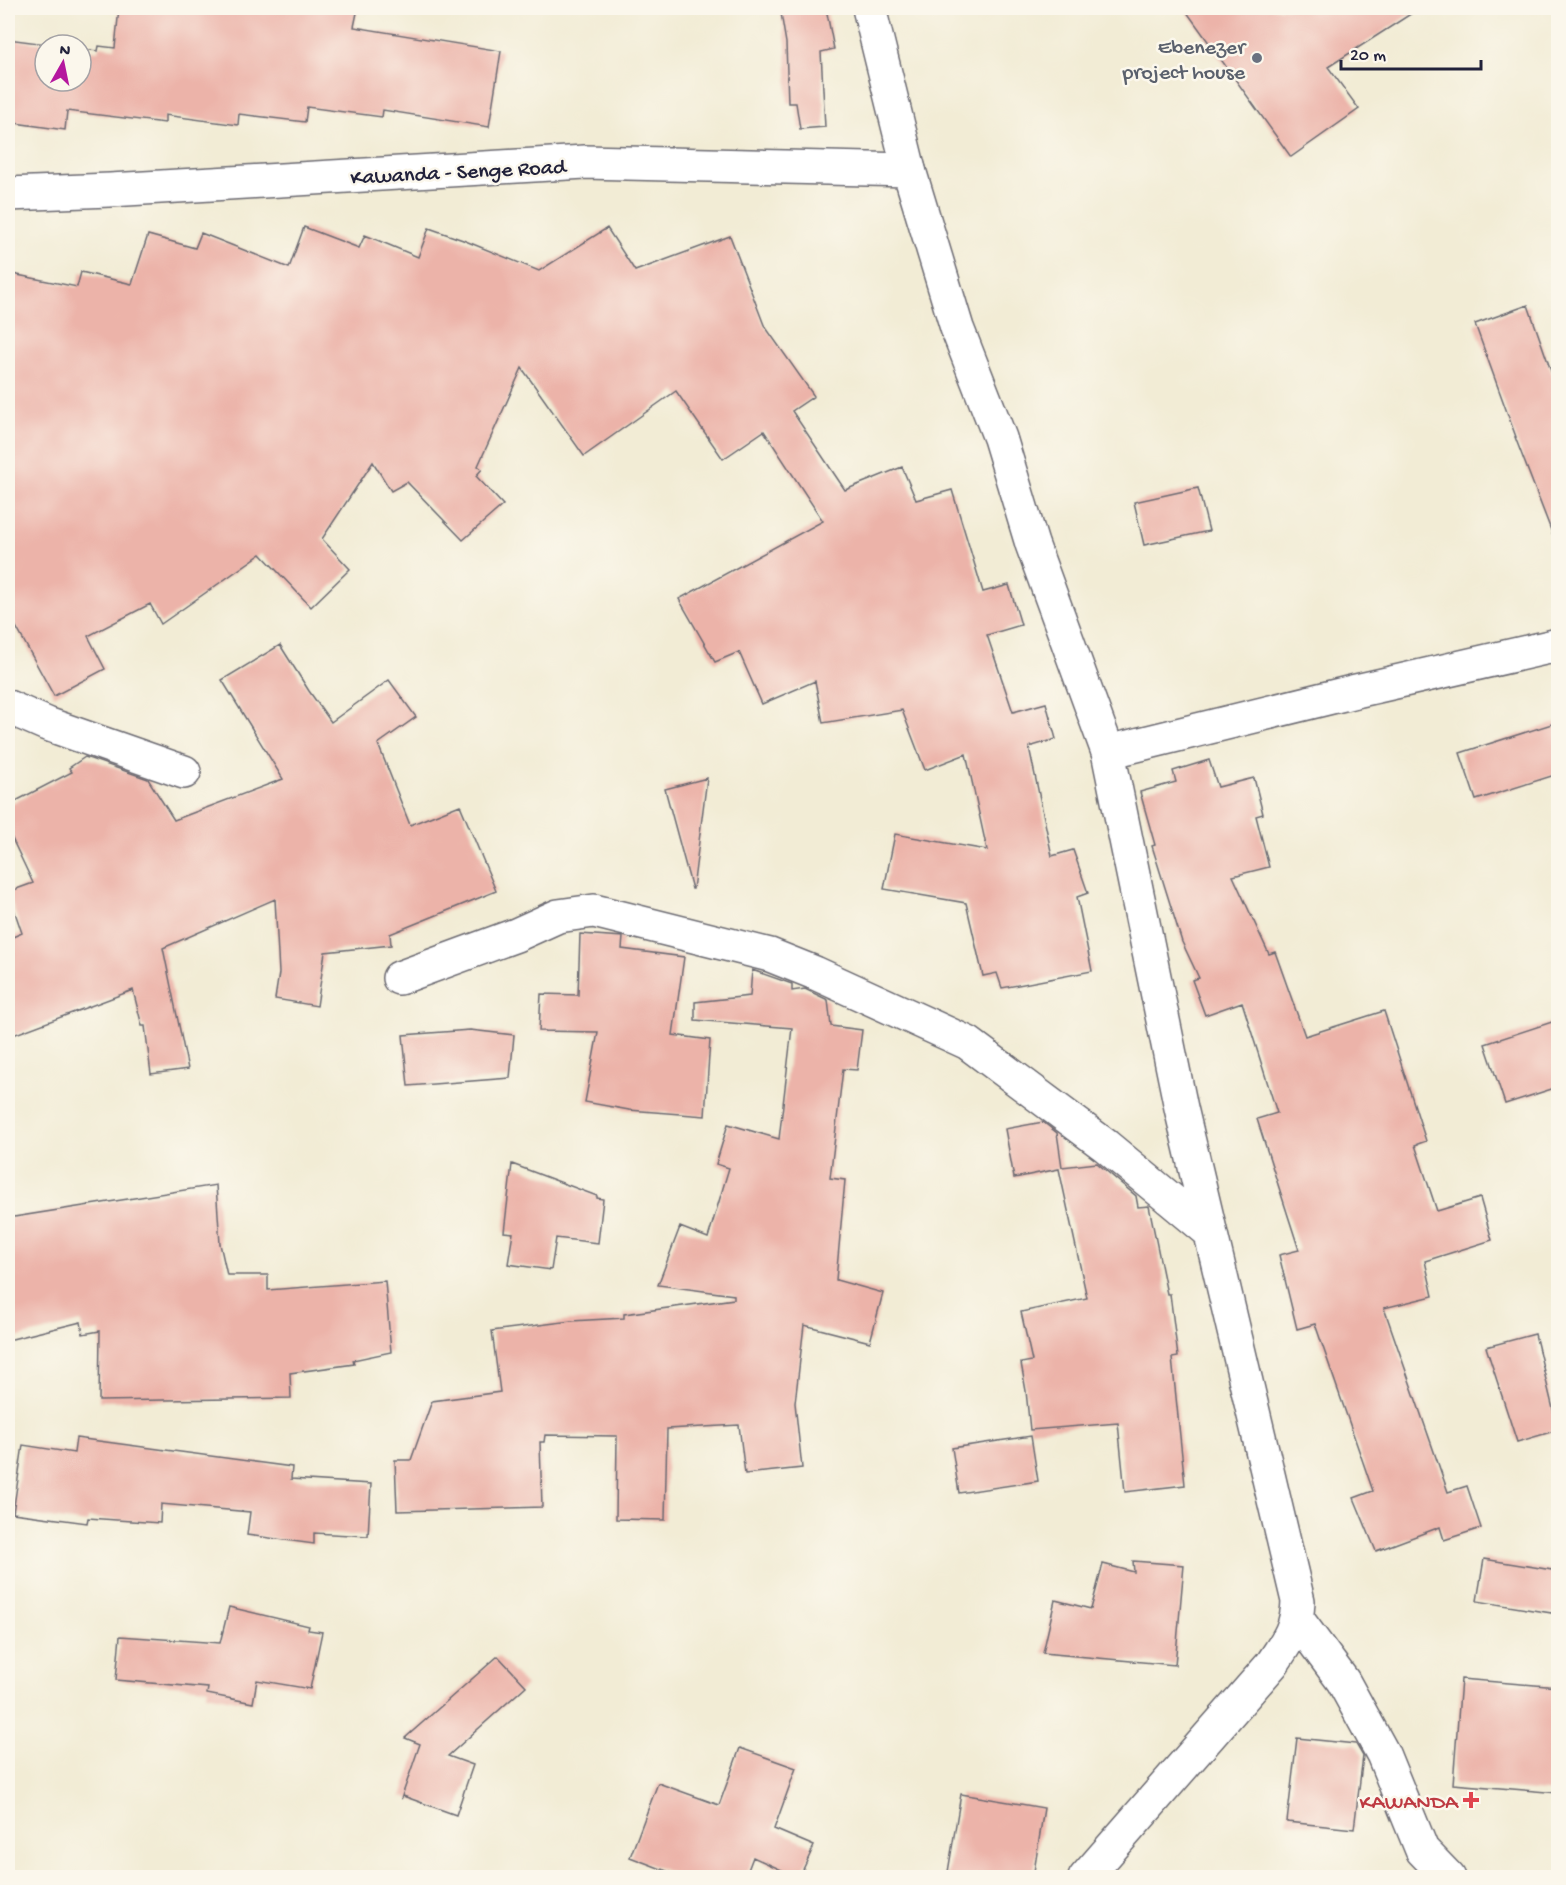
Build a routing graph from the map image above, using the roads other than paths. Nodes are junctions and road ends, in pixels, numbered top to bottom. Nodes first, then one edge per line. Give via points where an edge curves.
1 (869, 8) edge
2 (909, 170) junction
3 (8, 194) edge
4 (1558, 645) edge
5 (8, 707) edge
6 (1108, 752) junction
7 (184, 772) dead end
8 (399, 978) dead end
9 (1210, 1232) junction
10 (1298, 1619) junction
11 (1085, 1878) edge
12 (1449, 1878) edge

1 - 2 street
2 - 3 street, Kawanda - Senge Road via 585,162
2 - 6 street via 957,328 1000,438 1032,544
4 - 6 street
5 - 7 street
6 - 9 street
8 - 9 street via 558,916 594,911 770,955 968,1043 1106,1146
9 - 10 street via 1298,1601
10 - 11 street via 1272,1664
10 - 12 street via 1343,1681 1383,1754 1422,1850

